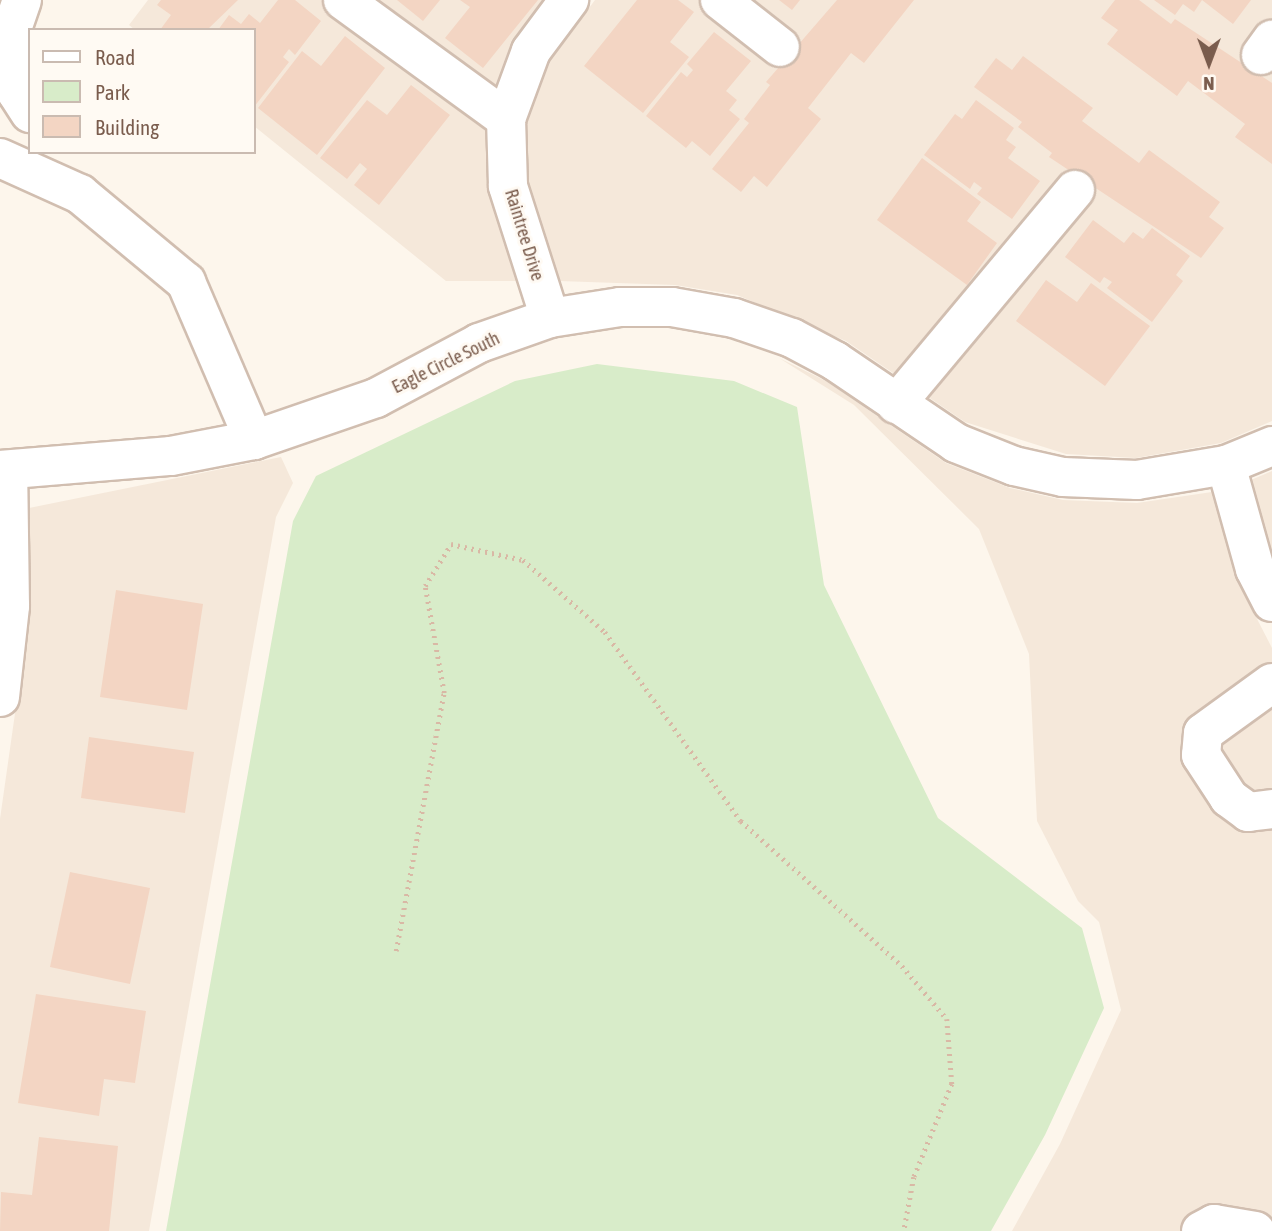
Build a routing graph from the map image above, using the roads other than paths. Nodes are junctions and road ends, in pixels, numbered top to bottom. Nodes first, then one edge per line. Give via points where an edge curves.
1 (343, 0) edge
2 (569, 0) edge
3 (720, 0) edge
4 (13, 12) edge
5 (780, 47) dead end
6 (28, 110) edge
7 (506, 119) junction
8 (55, 154) edge
9 (0, 158) edge
10 (1076, 190) dead end
11 (80, 194) junction
12 (550, 318) junction
13 (896, 404) junction
14 (254, 440) junction
15 (1272, 446) edge
16 (1226, 465) junction
17 (4, 470) edge
18 (1272, 602) edge
19 (1272, 683) edge
20 (0, 697) edge
21 (1272, 808) edge
22 (1200, 1231) edge
23 (1255, 1231) edge

1 - 7 street
2 - 7 street, Raintree Drive via 531,51
3 - 5 street
4 - 6 street via 12,62 17,93
7 - 12 street, Raintree Drive via 508,186
8 - 11 street
9 - 11 street
10 - 13 street
11 - 14 street via 186,282
12 - 13 street, Eagle Circle South via 620,307 672,307 734,318 835,361
12 - 14 street, Eagle Circle South via 479,343 376,398
13 - 16 street, Eagle Circle South via 956,443 1063,477 1137,480
14 - 17 street, Eagle Circle South via 171,456
15 - 16 street, Eagle Circle South
16 - 18 street via 1255,569
17 - 20 street via 10,606
19 - 21 street via 1203,733 1201,755 1229,798 1248,811
22 - 23 street via 1214,1224

